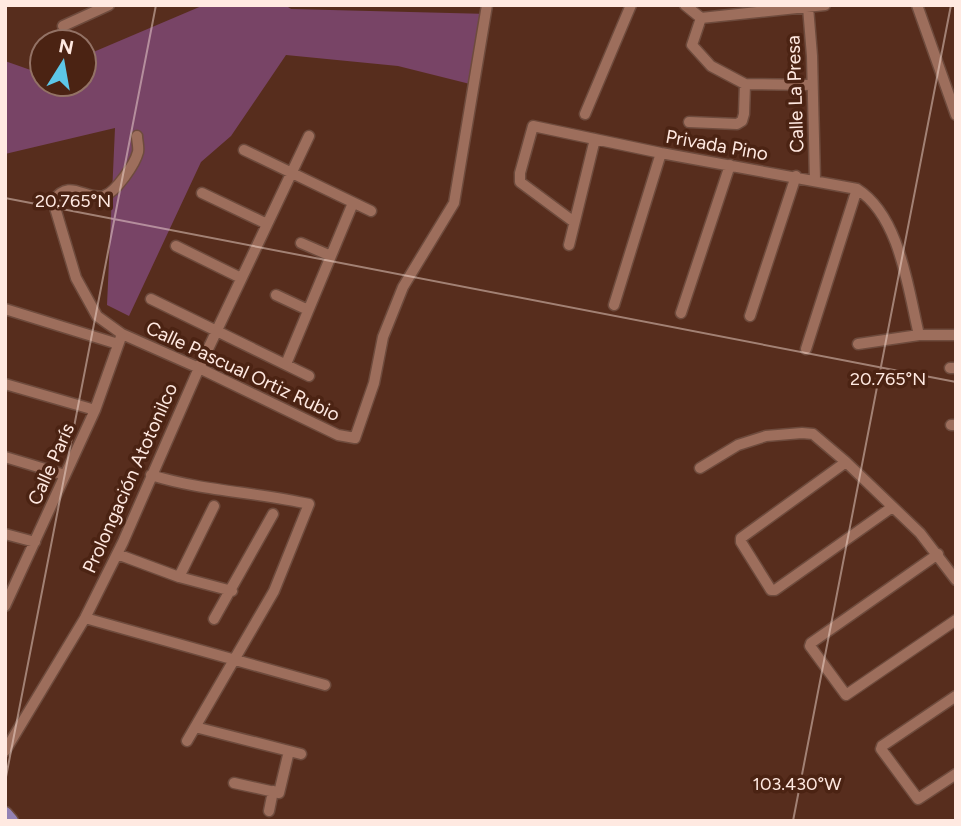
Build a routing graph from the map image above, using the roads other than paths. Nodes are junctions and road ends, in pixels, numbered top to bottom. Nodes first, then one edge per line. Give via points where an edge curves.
1 (109, 5) edge
2 (487, 5) edge
3 (631, 5) edge
4 (685, 5) edge
5 (825, 5) edge
6 (917, 5) edge
7 (808, 7) junction
8 (701, 18) junction
9 (63, 26) dead end
10 (745, 84) junction
11 (812, 85) junction
12 (585, 114) dead end
13 (956, 115) edge
14 (689, 122) dead end
15 (309, 135) dead end
16 (137, 136) dead end
17 (595, 139) junction
18 (244, 150) dead end
19 (661, 153) junction
20 (730, 165) junction
21 (292, 172) junction
22 (796, 176) junction
23 (815, 180) junction
24 (857, 189) junction
25 (202, 192) dead end
26 (353, 202) junction
27 (371, 211) dead end
28 (574, 222) junction
29 (267, 224) junction
30 (301, 243) dead end
31 (569, 245) dead end
32 (176, 246) dead end
33 (331, 256) junction
34 (241, 278) junction
35 (276, 295) dead end
36 (151, 299) dead end
37 (614, 305) dead end
38 (5, 309) edge
39 (308, 310) junction
40 (681, 313) dead end
41 (750, 316) dead end
42 (216, 331) junction
43 (919, 335) junction
44 (956, 335) edge
45 (120, 339) junction
46 (858, 344) dead end
47 (806, 349) dead end
48 (286, 364) junction
49 (199, 368) junction
50 (309, 376) dead end
51 (5, 384) edge
52 (95, 410) junction
53 (5, 457) edge
54 (846, 462) junction
55 (701, 468) dead end
56 (65, 475) junction
57 (151, 475) junction
58 (214, 506) dead end
59 (891, 508) junction
60 (273, 514) dead end
61 (5, 534) edge
62 (35, 542) junction
63 (117, 554) junction
64 (938, 554) junction
65 (179, 577) junction
66 (956, 580) edge
67 (232, 591) junction
68 (5, 606) edge
69 (85, 618) junction
70 (215, 619) dead end
71 (956, 620) edge
72 (234, 660) junction
73 (325, 685) dead end
74 (956, 696) edge
75 (195, 727) junction
76 (187, 741) dead end
77 (5, 751) edge
78 (956, 774) edge
79 (234, 783) dead end
80 (273, 791) junction
81 (269, 811) dead end
82 (5, 814) edge
83 (11, 821) edge

1 - 9 street
2 - 49 street, Calle Pascual Ortiz Rubio via 454,203 403,287 383,337 374,383 355,438 338,435
3 - 12 street
4 - 8 street
5 - 7 street
6 - 13 street
7 - 8 street
7 - 11 street, Calle La Presa
8 - 10 street via 692,45 711,66
10 - 11 street
10 - 14 street via 742,121
11 - 23 street, Calle La Presa
15 - 21 street, Prolongación Atotonilco
16 - 45 street via 138,152 129,172 108,194 101,197 69,190 53,201 76,278 97,316
17 - 19 street, Privada Pino
17 - 28 street
17 - 28 street, Privada Pino via 533,127 520,173 520,182
18 - 21 street
19 - 20 street, Privada Pino
19 - 37 street
20 - 22 street, Privada Pino
20 - 40 street
21 - 26 street
21 - 29 street, Prolongación Atotonilco
22 - 23 street, Privada Pino
22 - 41 street
23 - 24 street, Privada Pino
24 - 43 street via 876,205 898,247
24 - 47 street
25 - 29 street
26 - 27 street
26 - 33 street
28 - 31 street
29 - 34 street, Prolongación Atotonilco
30 - 33 street
32 - 34 street
33 - 39 street
34 - 42 street, Prolongación Atotonilco
35 - 39 street
36 - 42 street
38 - 45 street
39 - 48 street
42 - 48 street
42 - 49 street, Prolongación Atotonilco
43 - 44 street
43 - 46 street
45 - 49 street, Calle Pascual Ortiz Rubio
45 - 52 street, Calle París
48 - 50 street
49 - 57 street, Prolongación Atotonilco
51 - 52 street
52 - 56 street, Calle París
53 - 56 street
54 - 55 street via 817,436 802,433 766,436 738,445
54 - 59 street
54 - 59 street via 741,538 771,590
56 - 62 street, Calle París
57 - 63 street, Prolongación Atotonilco
57 - 72 street via 309,505 274,591
58 - 65 street
59 - 64 street
60 - 67 street
61 - 62 street
62 - 68 street, Calle París
63 - 65 street
63 - 69 street, Prolongación Atotonilco
64 - 66 street
64 - 71 street via 810,646 848,694
65 - 67 street
67 - 70 street
69 - 72 street
69 - 77 street, Prolongación Atotonilco
72 - 73 street
72 - 75 street
74 - 78 street via 881,750 918,799
75 - 76 street
75 - 80 street via 295,752 279,793
79 - 80 street
80 - 81 street
82 - 83 main road

